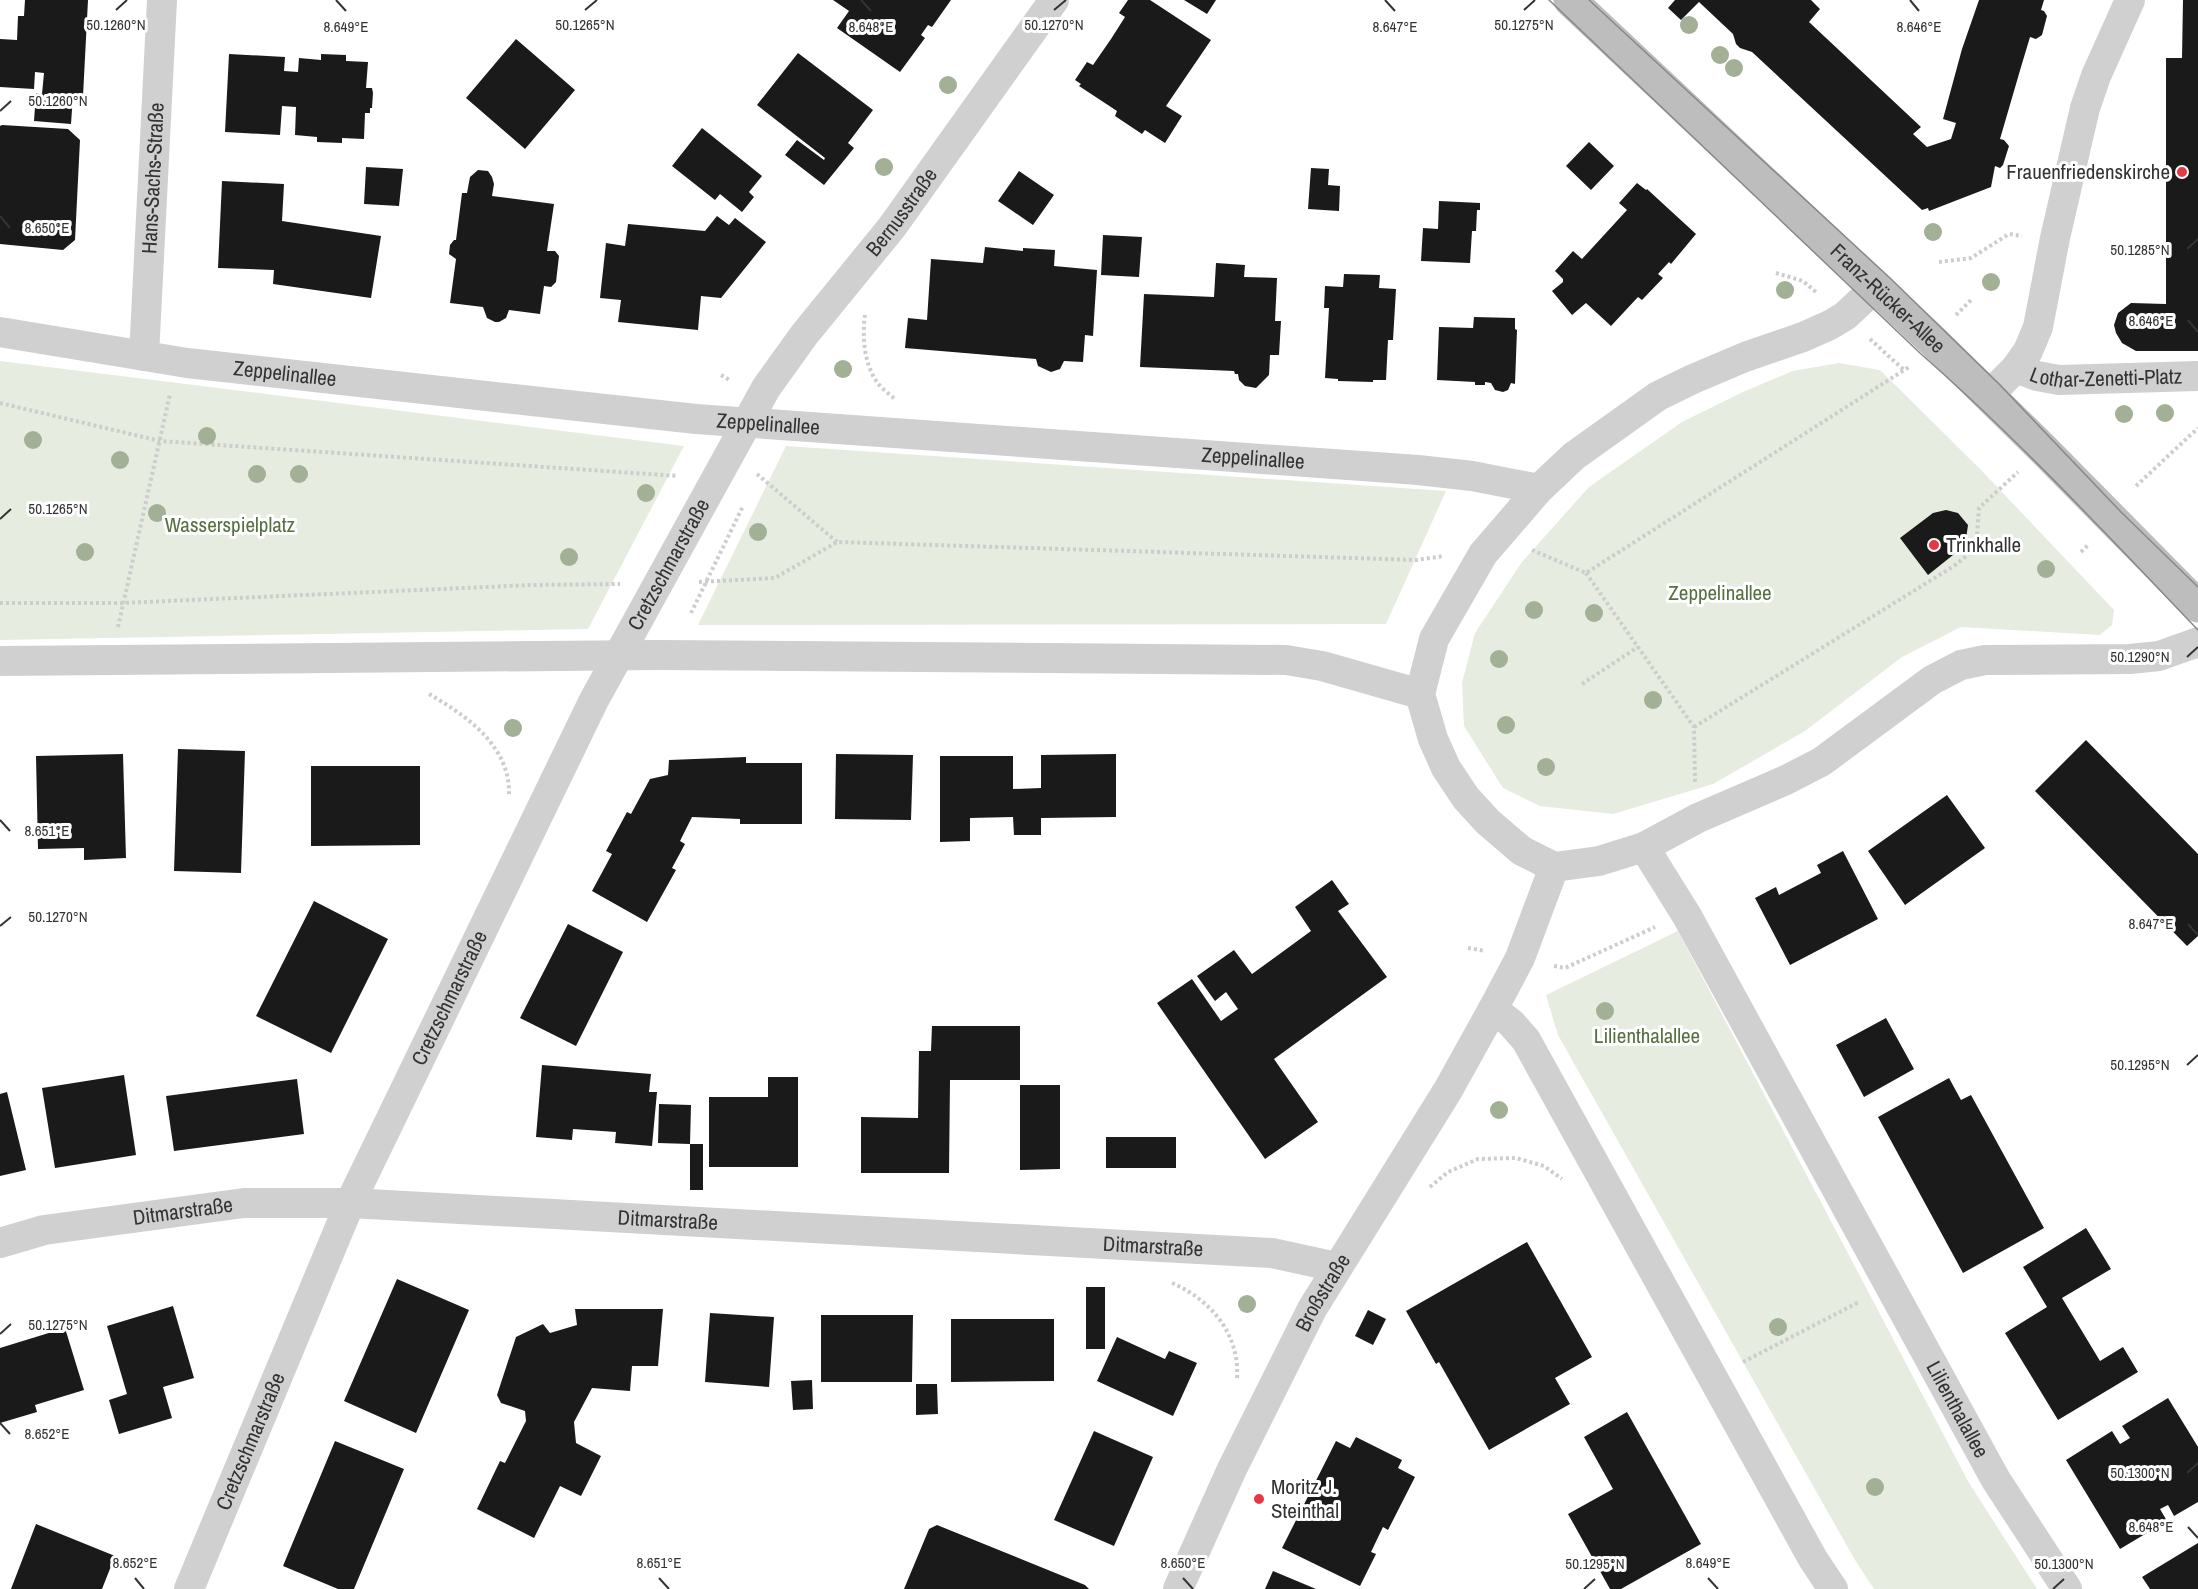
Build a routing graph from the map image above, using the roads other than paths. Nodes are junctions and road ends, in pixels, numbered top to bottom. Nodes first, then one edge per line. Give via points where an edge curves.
1 (162, 0) edge
2 (1054, 0) edge
3 (1570, 0) edge
4 (2130, 0) edge
5 (1876, 287) junction
6 (0, 332) edge
7 (144, 356) junction
8 (2016, 368) junction
9 (2198, 376) edge
10 (1989, 395) junction
11 (747, 423) junction
12 (1539, 489) junction
13 (2198, 606) edge
14 (2198, 642) edge
15 (619, 657) junction
16 (0, 661) edge
17 (1420, 694) junction
18 (1644, 847) junction
19 (1554, 867) junction
20 (1493, 1009) junction
21 (350, 1203) junction
22 (0, 1243) edge
23 (1336, 1267) junction
24 (189, 1589) edge
25 (1178, 1589) edge
26 (1833, 1589) edge
27 (2067, 1589) edge

1 - 7 street, Hans-Sachs-Straße
2 - 11 street, Bernusstraße via 892,227 766,388
3 - 5 street, Franz-Rücker-Allee
4 - 8 street via 2085,108 2038,327
5 - 10 street, Franz-Rücker-Allee
5 - 12 street via 1830,325 1658,396 1574,456
6 - 7 street, Zeppelinallee
7 - 11 street, Zeppelinallee
8 - 9 street, Lothar-Zenetti-Platz via 2059,380
8 - 10 street
10 - 13 street, Franz-Rücker-Allee
11 - 12 street, Zeppelinallee via 1418,470
11 - 15 street, Cretzschmarstraße
12 - 17 street via 1483,554 1453,603 1434,639
14 - 18 street via 2149,657 1985,660 1961,665 1932,680 1821,762
15 - 16 street
15 - 17 street via 1286,660 1322,666
15 - 21 street, Cretzschmarstraße via 594,700
17 - 19 street via 1433,739 1466,798 1522,851
18 - 19 street via 1599,861
18 - 27 street, Lilienthalallee via 1687,916 1996,1480
19 - 20 street via 1520,958
20 - 23 street, Broßstraße via 1448,1090
20 - 26 street via 1526,1040
21 - 22 street, Ditmarstraße via 244,1203 44,1230
21 - 23 street, Ditmarstraße via 1272,1253
21 - 24 street, Cretzschmarstraße
23 - 25 street, Broßstraße via 1232,1469

